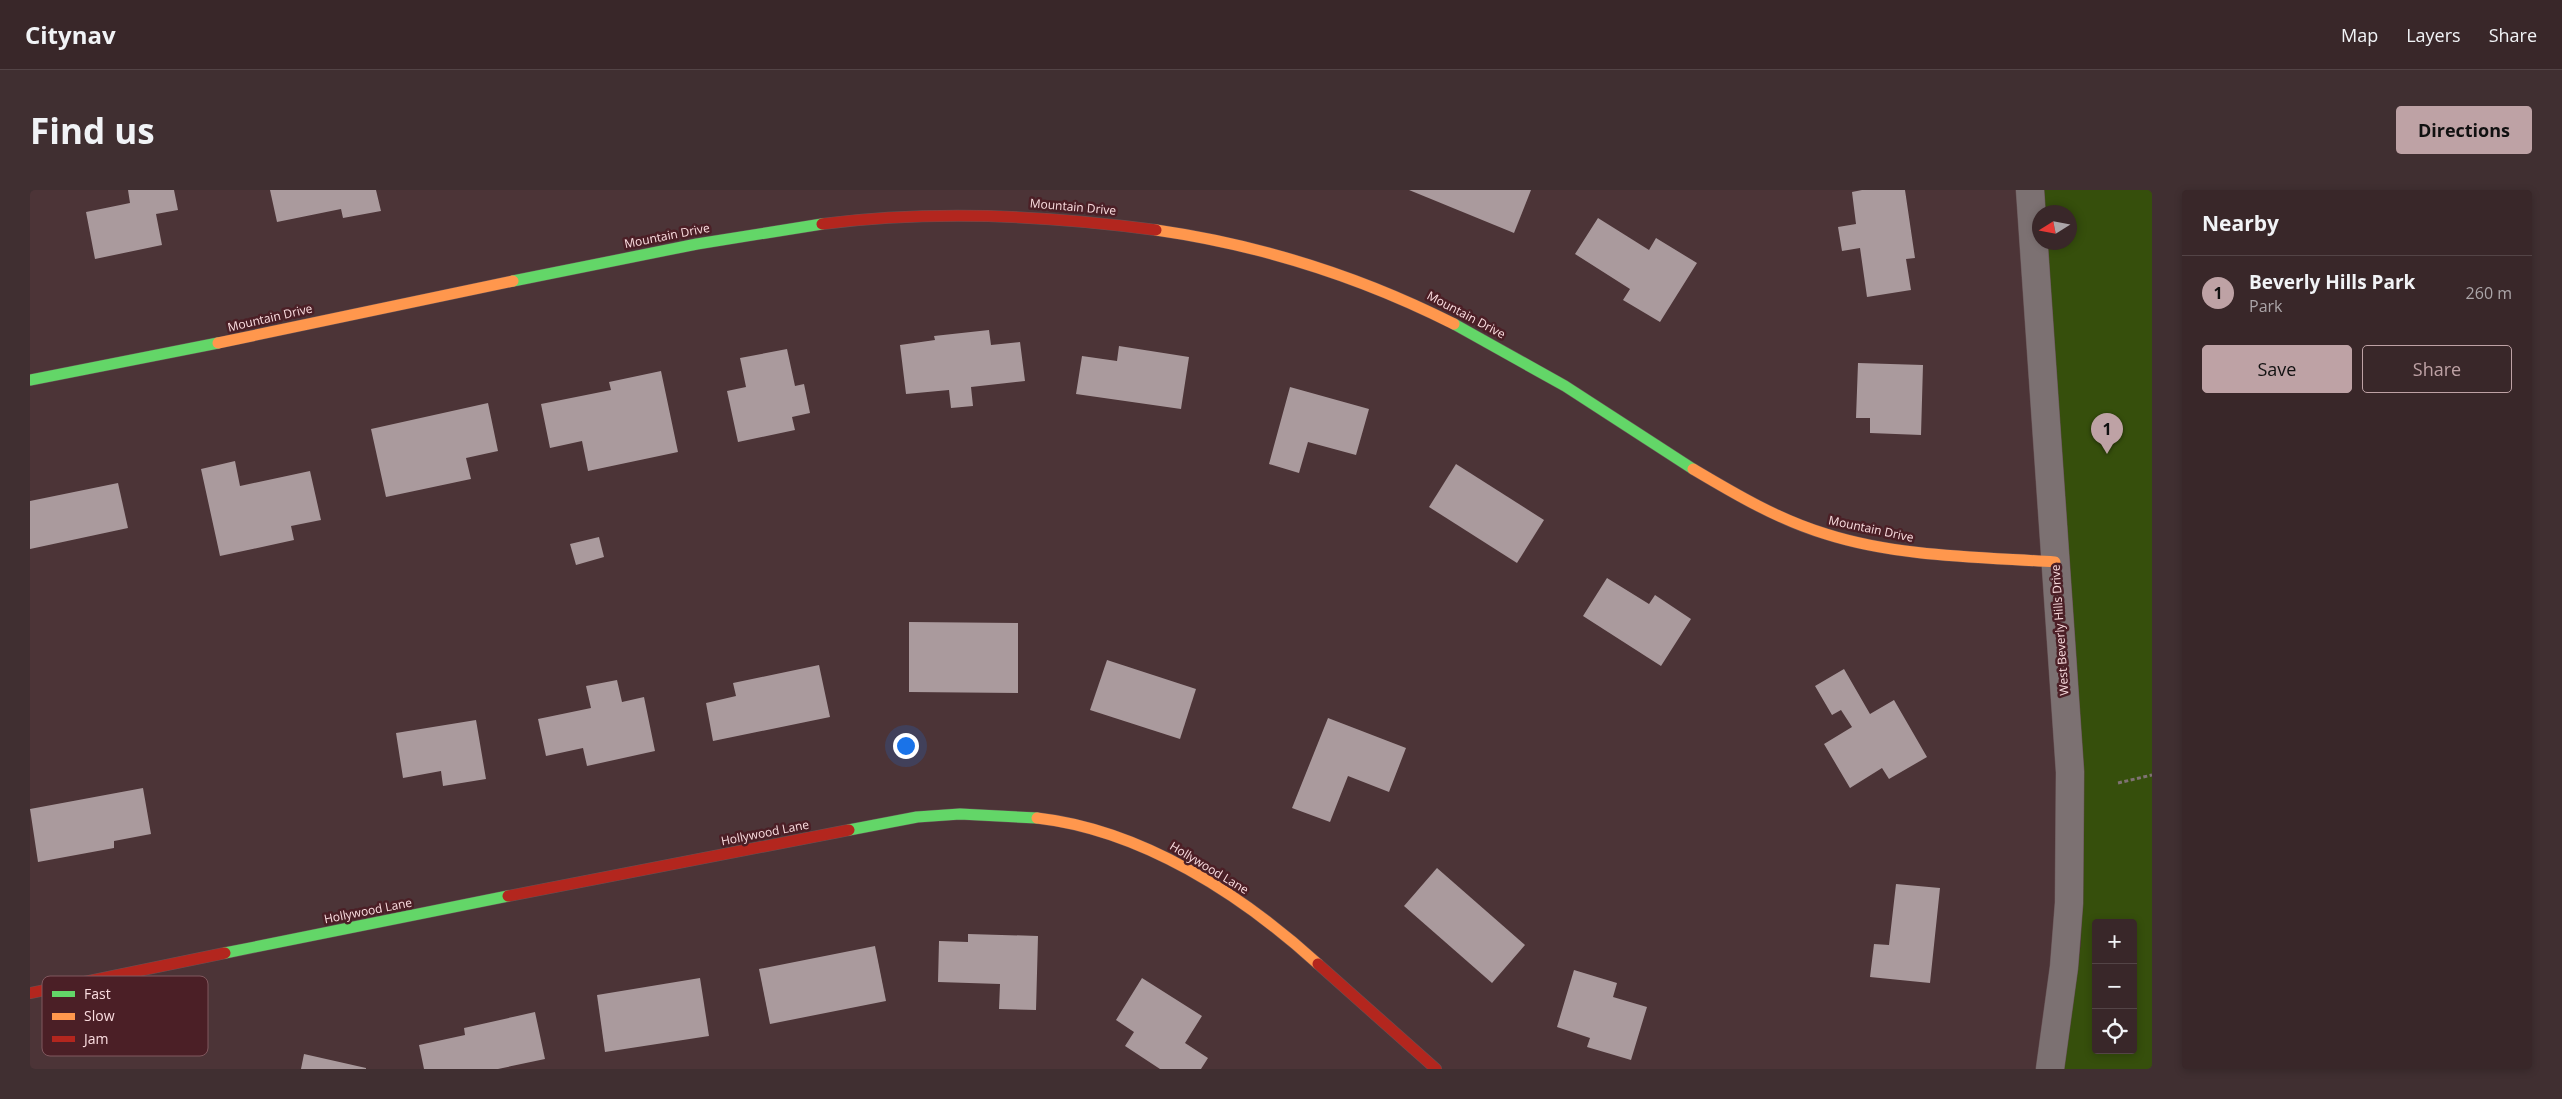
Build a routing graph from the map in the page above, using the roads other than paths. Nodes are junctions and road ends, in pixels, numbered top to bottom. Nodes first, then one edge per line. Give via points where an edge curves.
1 (2030, 190) edge
2 (30, 380) edge
3 (2055, 562) junction
4 (114, 976) edge
5 (1436, 1069) edge
6 (2050, 1069) edge

1 - 3 street, West Beverly Hills Drive
2 - 3 street, Mountain Drive via 159,357 351,314 708,242 899,217 982,214 1059,218 1195,235 1248,247 1306,263 1408,300 1454,321 1565,386 1729,489 1826,535 1946,556
3 - 6 street, West Beverly Hills Drive via 2069,762 2071,842 2064,967
4 - 5 street, Hollywood Lane via 918,817 994,812 1083,827 1158,854 1196,873 1270,922 1392,1034

